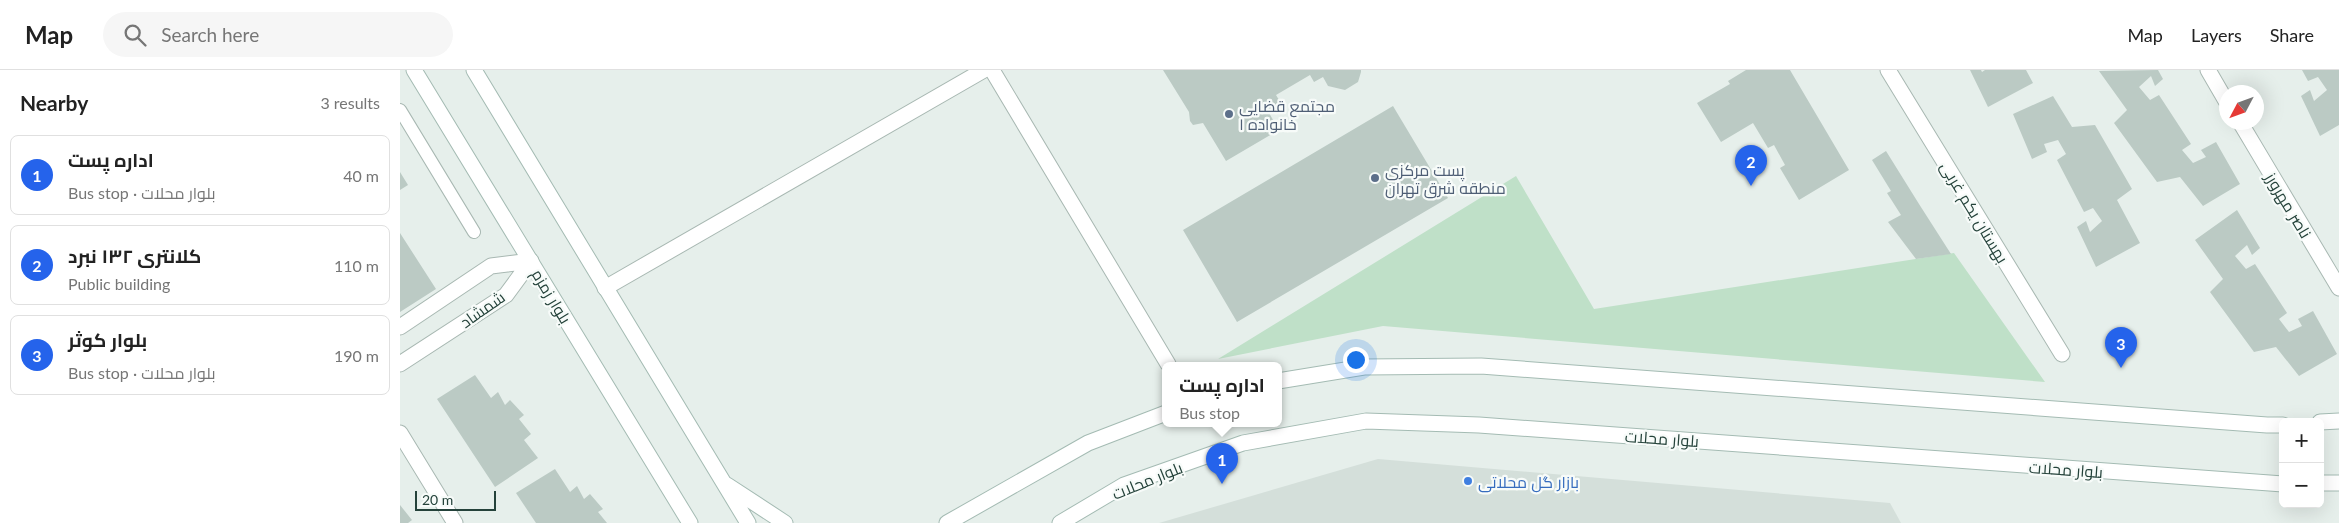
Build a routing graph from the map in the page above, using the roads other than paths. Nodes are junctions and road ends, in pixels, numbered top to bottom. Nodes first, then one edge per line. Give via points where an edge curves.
1 (414, 70) edge
2 (474, 70) edge
3 (984, 70) edge
4 (992, 70) edge
5 (1888, 70) edge
6 (2208, 70) edge
7 (2219, 89) edge
8 (400, 110) edge
9 (2245, 130) edge
10 (474, 232) dead end
11 (531, 261) junction
12 (605, 288) junction
13 (2339, 288) edge
14 (400, 327) edge
15 (2062, 354) dead end
16 (1167, 362) edge
17 (400, 364) edge
18 (1282, 380) edge
19 (1162, 415) edge
20 (2324, 422) edge
21 (2339, 422) edge
22 (2279, 424) edge
23 (400, 433) edge
24 (722, 482) junction
25 (2324, 483) edge
26 (2339, 483) edge
27 (2279, 484) edge
28 (680, 507) junction
29 (953, 520) edge
30 (456, 523) edge
31 (681, 523) edge
32 (690, 523) edge
33 (748, 523) edge
34 (784, 523) edge
35 (936, 523) edge
36 (1060, 523) edge

1 - 11 main road, بلوار زمزم
2 - 12 main road
3 - 12 main road
4 - 16 main road
5 - 15 main road, بهستان یکم غربی
6 - 7 main road
8 - 10 lane
9 - 13 main road, ناصر مهرورز
11 - 14 main road, شمشاد via 491,266
11 - 17 main road, شمشاد via 506,294
11 - 28 main road, بلوار زمزم
12 - 24 main road
18 - 22 main road via 1364,367 1481,366
19 - 29 main road via 1088,443
20 - 21 main road
23 - 30 main road
24 - 33 main road
24 - 34 main road
25 - 26 main road
27 - 36 main road, بلوار محلات via 1479,424 1366,421 1243,443 1124,485
28 - 31 main road
28 - 32 main road, بلوار زمزم
29 - 35 main road

